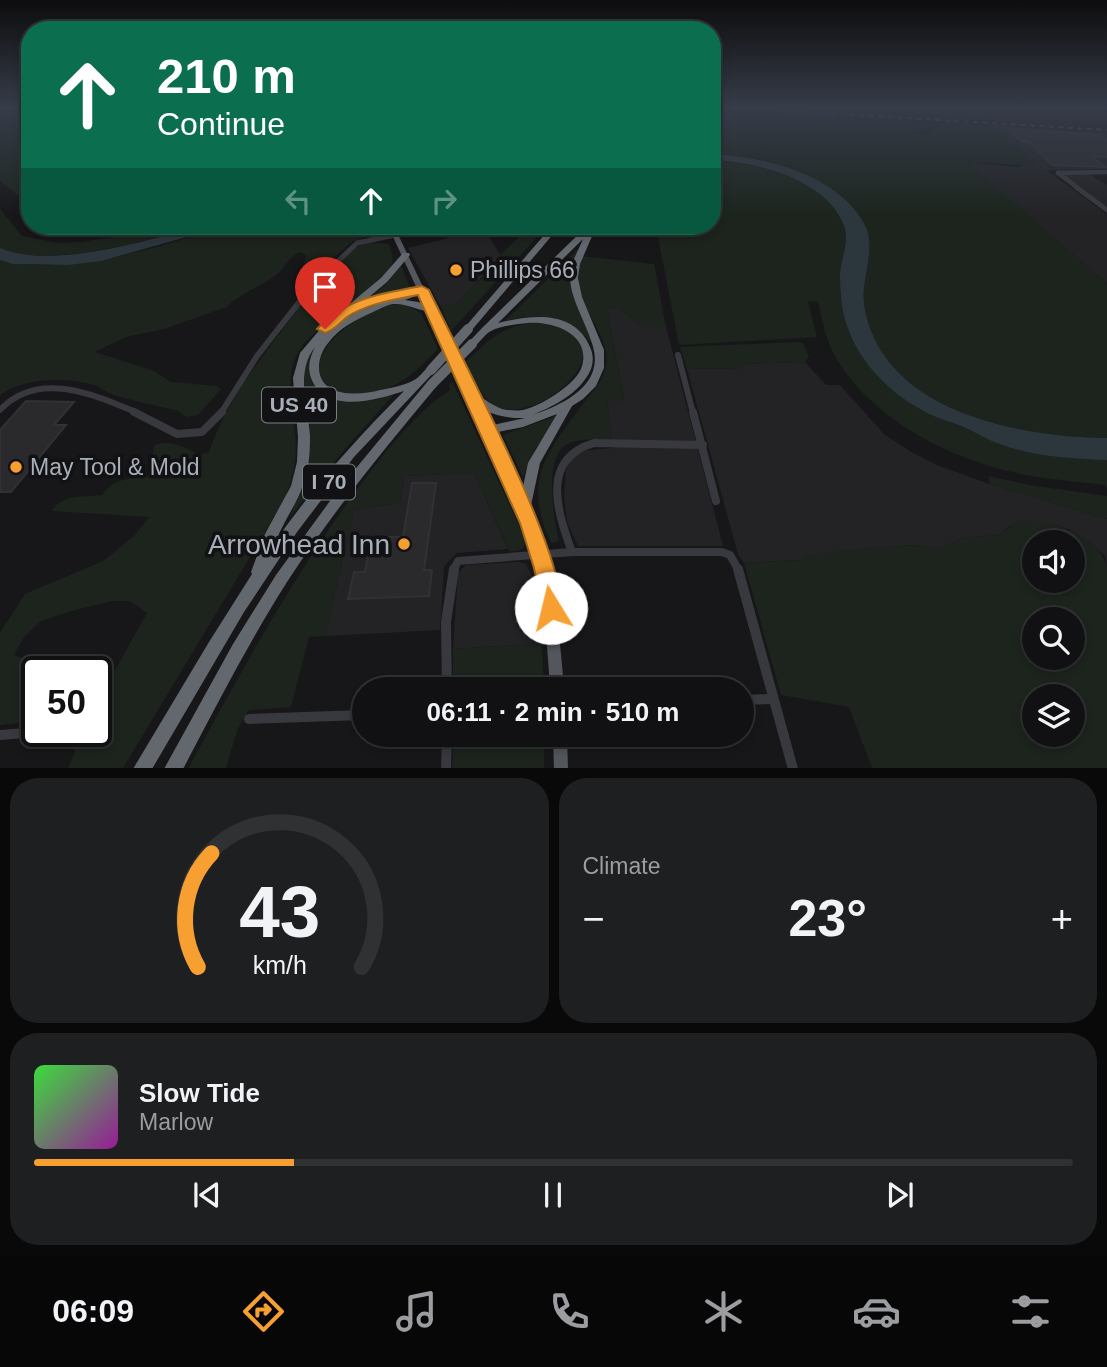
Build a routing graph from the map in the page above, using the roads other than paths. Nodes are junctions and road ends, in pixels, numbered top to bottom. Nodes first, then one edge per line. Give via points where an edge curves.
1 (1107, 172) edge
2 (1106, 208) edge
3 (395, 235) joint
4 (548, 235) edge
5 (583, 235) edge
6 (590, 235) edge
7 (406, 255) junction
8 (422, 290) junction
9 (386, 302) junction
10 (432, 310) junction
11 (346, 311) junction
12 (485, 330) junction
13 (678, 355) dead end
14 (427, 379) junction
15 (473, 397) junction
16 (567, 407) junction
17 (0, 410) edge
18 (524, 414) junction
19 (488, 430) junction
20 (703, 445) junction
21 (716, 500) dead end
22 (524, 510) junction
23 (572, 552) junction
24 (541, 555) junction
25 (251, 590) junction
26 (447, 677) edge
27 (556, 677) edge
28 (773, 699) junction
29 (754, 700) edge
30 (352, 715) edge
31 (249, 719) dead end
32 (21, 733) edge
33 (0, 735) edge
34 (447, 747) edge
35 (560, 747) edge
36 (142, 768) edge
37 (173, 768) edge
38 (446, 768) edge
39 (561, 768) edge
40 (793, 768) edge

1 - 2 street via 1059,173
3 - 7 main road
3 - 17 street via 357,243 312,286 257,356 219,416 202,432 177,434 78,390 22,392
4 - 14 highway, I 70, bridge
5 - 12 highway, I 70
6 - 16 highway via 574,277 600,359 587,388
7 - 8 main road
7 - 11 highway, US 40
8 - 9 highway
8 - 10 main road
8 - 11 highway
9 - 10 highway via 415,303
9 - 14 highway via 348,320 322,343 314,356 314,377 322,387 346,397 376,395
10 - 15 main road
11 - 25 highway, US 40 via 313,340 300,367 303,462
12 - 14 highway, I 70, bridge
12 - 18 highway via 545,320 567,326 586,345 589,359 579,380 549,404
13 - 20 street
14 - 25 highway, I 70 via 350,455
14 - 37 highway, I 70 via 290,567
15 - 18 highway via 489,410
15 - 19 main road
16 - 19 highway via 504,429
16 - 22 highway via 534,463
18 - 19 highway
19 - 22 main road
20 - 21 street
20 - 23 street via 593,443 568,451 559,477 558,505
22 - 24 main road
23 - 24 street
23 - 28 street via 730,555 737,565
24 - 26 street via 465,559 455,564 446,636
24 - 27 main road
25 - 36 highway, I 70
28 - 29 street
28 - 40 street
30 - 31 street
32 - 33 street
34 - 38 street
35 - 39 main road

